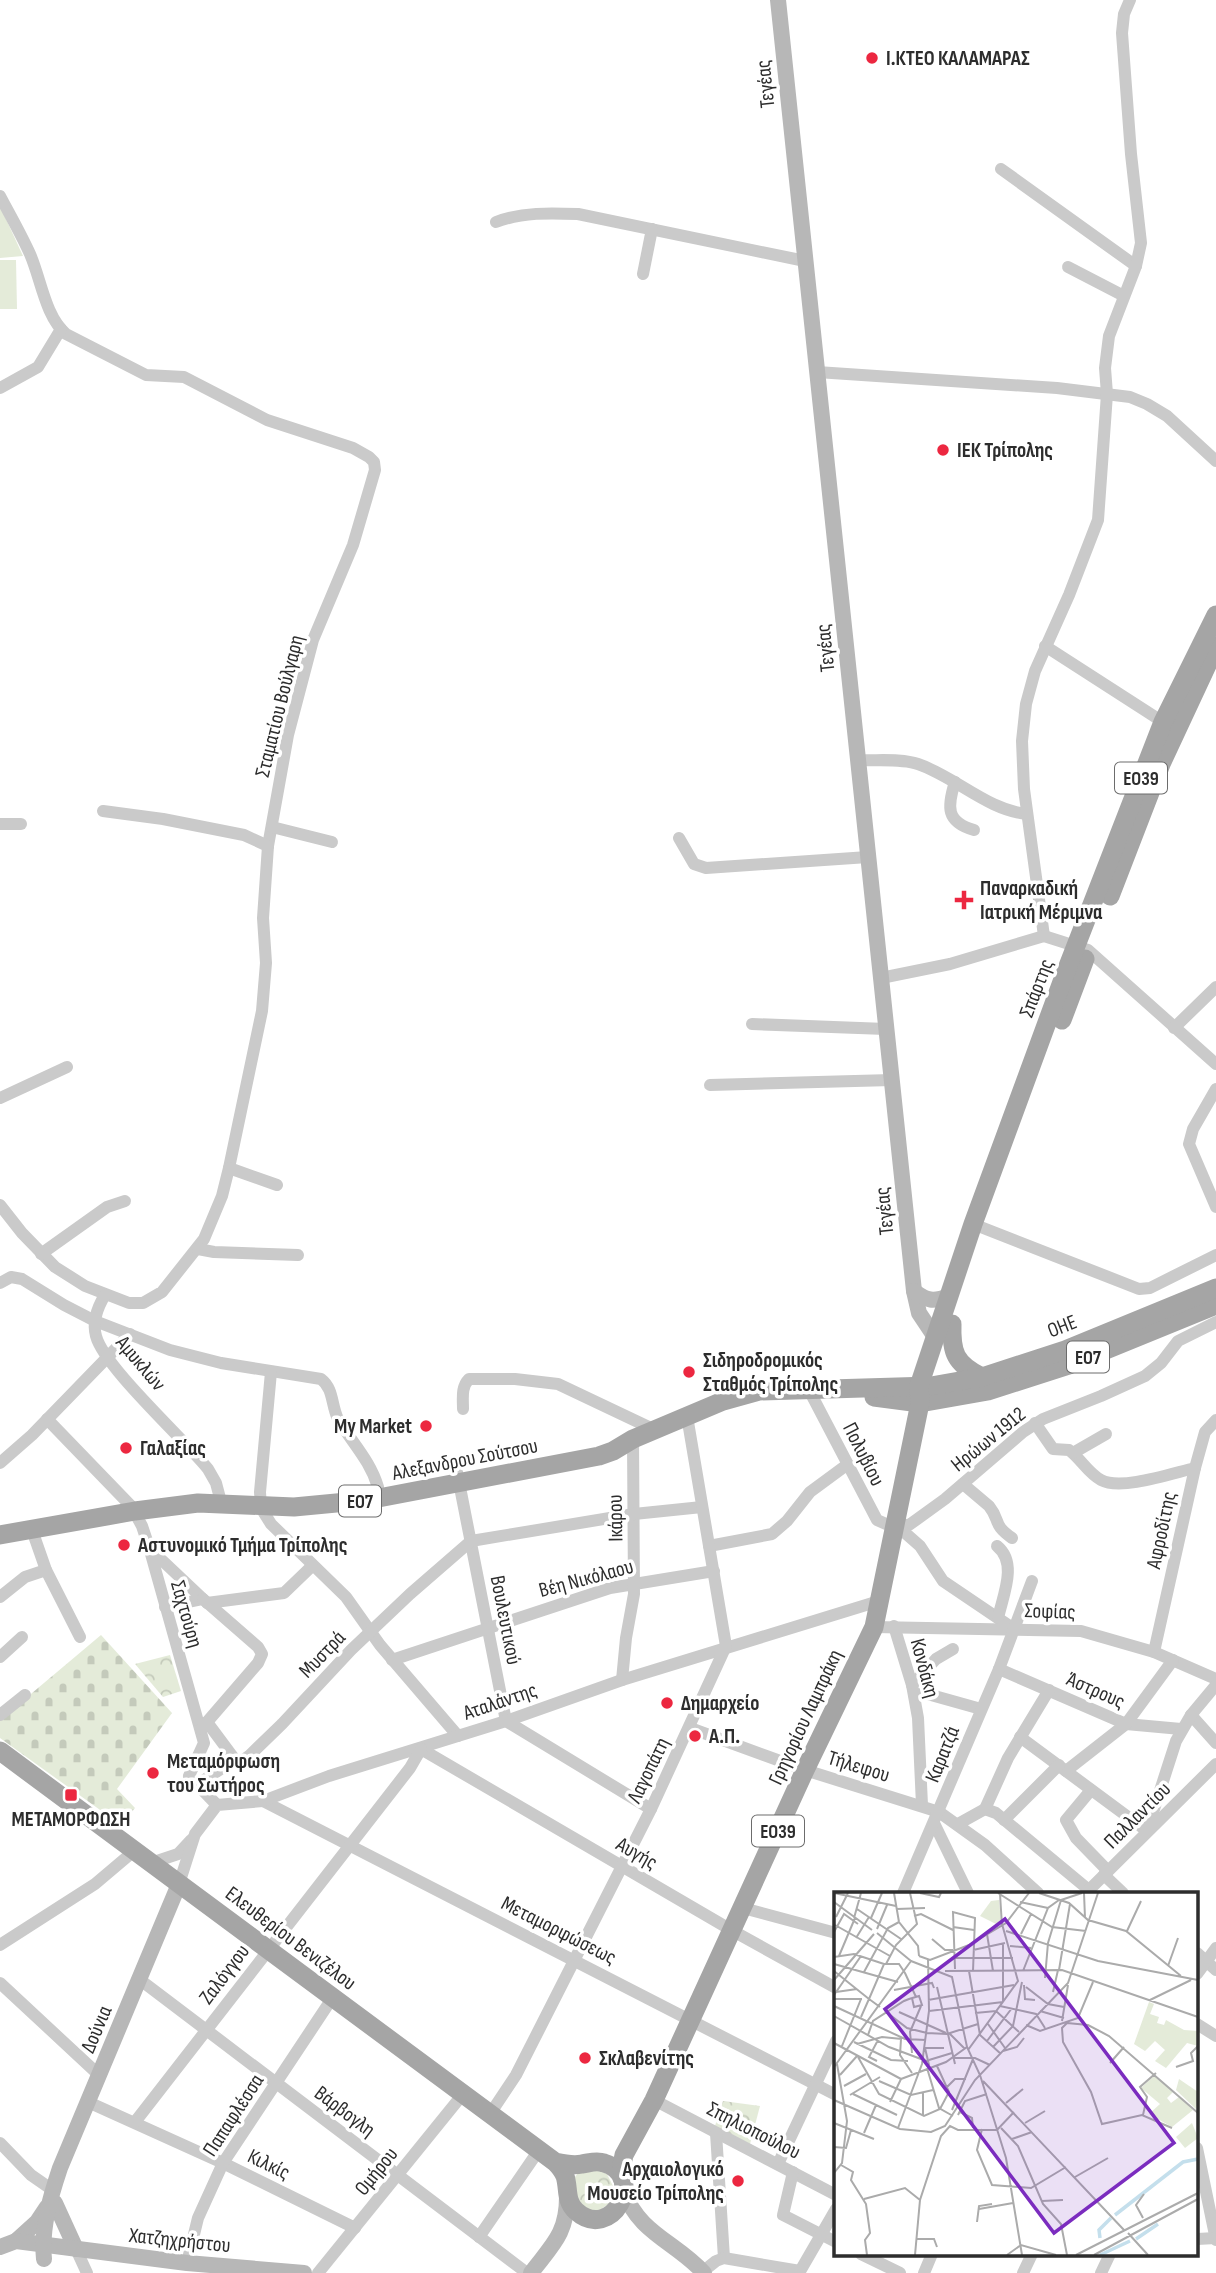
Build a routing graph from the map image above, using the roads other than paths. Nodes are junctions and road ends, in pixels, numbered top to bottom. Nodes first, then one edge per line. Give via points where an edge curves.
1 (778, 0) edge
2 (1130, 0) edge
3 (1001, 169) dead end
4 (0, 195) edge
5 (496, 222) dead end
6 (652, 229) junction
7 (805, 261) junction
8 (1136, 265) junction
9 (1068, 267) dead end
10 (643, 274) dead end
11 (1124, 296) junction
12 (61, 329) junction
13 (817, 372) junction
14 (0, 388) edge
15 (1107, 394) junction
16 (1216, 461) edge
17 (1216, 615) edge
18 (1045, 646) junction
19 (1214, 655) edge
20 (1163, 722) junction
21 (858, 760) junction
22 (955, 782) junction
23 (103, 811) dead end
24 (1027, 814) junction
25 (0, 824) edge
26 (21, 824) dead end
27 (272, 827) junction
28 (974, 830) dead end
29 (680, 838) dead end
30 (332, 842) dead end
31 (268, 846) junction
32 (868, 857) junction
33 (1044, 936) junction
34 (1083, 948) junction
35 (881, 978) junction
36 (1216, 987) edge
37 (752, 1024) dead end
38 (886, 1028) junction
39 (1174, 1028) junction
40 (1216, 1063) edge
41 (67, 1067) dead end
42 (892, 1080) junction
43 (710, 1085) dead end
44 (1216, 1090) edge
45 (0, 1098) edge
46 (229, 1168) junction
47 (276, 1185) dead end
48 (125, 1201) dead end
49 (0, 1205) edge
50 (1216, 1207) edge
51 (979, 1226) junction
52 (198, 1249) junction
53 (41, 1254) junction
54 (298, 1255) dead end
55 (1216, 1255) edge
56 (6, 1280) edge
57 (1216, 1288) edge
58 (914, 1291) junction
59 (105, 1295) junction
60 (949, 1297) junction
61 (1216, 1305) edge
62 (95, 1321) junction
63 (1216, 1322) edge
64 (952, 1324) junction
65 (130, 1334) junction
66 (935, 1337) junction
67 (108, 1357) junction
68 (271, 1372) junction
69 (982, 1377) junction
70 (809, 1390) junction
71 (923, 1392) junction
72 (463, 1409) dead end
73 (688, 1416) junction
74 (47, 1419) junction
75 (1216, 1420) edge
76 (1035, 1423) junction
77 (655, 1430) junction
78 (1106, 1434) dead end
79 (633, 1439) junction
80 (1073, 1453) junction
81 (0, 1463) edge
82 (848, 1464) junction
83 (1195, 1468) junction
84 (458, 1478) junction
85 (963, 1484) junction
86 (379, 1487) junction
87 (220, 1496) junction
88 (260, 1498) junction
89 (130, 1506) junction
90 (702, 1507) junction
91 (634, 1514) junction
92 (0, 1523) edge
93 (895, 1524) junction
94 (32, 1530) junction
95 (0, 1535) edge
96 (1012, 1538) dead end
97 (471, 1541) junction
98 (709, 1546) junction
99 (997, 1546) dead end
100 (149, 1548) junction
101 (312, 1566) junction
102 (46, 1570) junction
103 (714, 1571) junction
104 (1032, 1581) dead end
105 (635, 1583) junction
106 (0, 1597) edge
107 (205, 1601) junction
108 (878, 1601) junction
109 (164, 1606) junction
110 (998, 1618) junction
111 (894, 1626) junction
112 (488, 1627) junction
113 (874, 1627) junction
114 (1014, 1629) junction
115 (370, 1632) junction
116 (22, 1637) dead end
117 (80, 1637) dead end
118 (726, 1646) junction
119 (953, 1649) dead end
120 (1154, 1652) junction
121 (0, 1657) edge
122 (392, 1660) junction
123 (1173, 1660) junction
124 (999, 1669) junction
125 (1216, 1679) edge
126 (622, 1680) junction
127 (1216, 1685) edge
128 (913, 1689) junction
129 (1049, 1690) junction
130 (25, 1695) dead end
131 (981, 1709) junction
132 (0, 1715) edge
133 (1192, 1715) junction
134 (506, 1721) junction
135 (1126, 1724) junction
136 (204, 1725) junction
137 (690, 1728) junction
138 (1181, 1729) junction
139 (458, 1736) junction
140 (1020, 1737) junction
141 (1216, 1743) edge
142 (421, 1749) junction
143 (0, 1751) edge
144 (236, 1761) junction
145 (1216, 1764) edge
146 (1063, 1768) junction
147 (805, 1770) junction
148 (193, 1780) junction
149 (1091, 1790) junction
150 (263, 1801) junction
151 (217, 1805) junction
152 (922, 1805) junction
153 (651, 1808) junction
154 (985, 1809) junction
155 (937, 1817) junction
156 (1004, 1820) junction
157 (958, 1824) junction
158 (1147, 1832) junction
159 (195, 1834) junction
160 (348, 1845) junction
161 (134, 1850) junction
162 (151, 1863) junction
163 (621, 1866) junction
164 (1106, 1873) junction
165 (179, 1884) junction
166 (903, 1892) edge
167 (968, 1892) edge
168 (1037, 1892) edge
169 (1087, 1892) edge
170 (1123, 1892) edge
171 (743, 1908) junction
172 (733, 1931) junction
173 (834, 1932) edge
174 (0, 1945) edge
175 (1216, 1948) edge
176 (267, 1949) junction
177 (574, 1958) junction
178 (1206, 1962) edge
179 (139, 1979) junction
180 (0, 1983) edge
181 (834, 1987) edge
182 (332, 1997) junction
183 (691, 2019) junction
184 (1198, 2025) edge
185 (206, 2029) junction
186 (1216, 2036) edge
187 (834, 2045) edge
188 (99, 2075) junction
189 (276, 2083) junction
190 (815, 2084) junction
191 (463, 2094) junction
192 (834, 2094) edge
193 (654, 2100) junction
194 (88, 2102) junction
195 (490, 2114) junction
196 (135, 2122) junction
197 (716, 2133) junction
198 (0, 2143) edge
199 (628, 2148) junction
200 (538, 2150) junction
201 (555, 2162) junction
202 (1216, 2162) edge
203 (223, 2163) junction
204 (592, 2163) junction
205 (778, 2164) junction
206 (1199, 2167) edge
207 (793, 2172) junction
208 (397, 2175) junction
209 (624, 2186) junction
210 (567, 2192) junction
211 (834, 2193) edge
212 (52, 2200) junction
213 (834, 2213) edge
214 (607, 2217) junction
215 (355, 2228) junction
216 (647, 2228) junction
217 (823, 2235) junction
218 (479, 2236) junction
219 (1198, 2239) edge
220 (1216, 2239) edge
221 (16, 2241) junction
222 (834, 2241) edge
223 (0, 2247) edge
224 (76, 2249) junction
225 (43, 2255) edge
226 (865, 2256) edge
227 (931, 2256) edge
228 (1031, 2256) edge
229 (1109, 2256) edge
230 (724, 2258) junction
231 (187, 2263) junction
232 (165, 2267) edge
233 (703, 2272) edge
234 (799, 2272) edge
235 (87, 2273) edge
236 (304, 2273) edge
237 (318, 2273) edge
238 (529, 2273) edge
239 (900, 2273) edge
240 (924, 2273) edge
241 (1023, 2273) edge
242 (1101, 2273) edge

1 - 7 main road, Τεγέας
2 - 8 street via 1122,33 1141,243
3 - 8 street
4 - 12 street
5 - 6 street via 546,212
6 - 7 street
6 - 10 street
7 - 13 main road, Τεγέας
8 - 11 street
9 - 11 street
11 - 15 street via 1109,336
12 - 14 street via 38,367
12 - 27 street, Σταματίου Βούλγαρη via 146,375 184,377 267,420 353,448 373,462 375,477 303,673
13 - 15 street
13 - 21 main road, Τεγέας
15 - 16 street via 1130,397 1167,416
15 - 18 street via 1098,520
17 - 20 main road, Σπάρτης / ΕΟ39
18 - 20 street
18 - 24 street via 1026,704 1022,741
19 - 34 main road, Σπάρτης / ΕΟ39 via 1161,764
20 - 34 main road, Σπάρτης / ΕΟ39
21 - 22 street via 915,763
21 - 32 main road, Τεγέας
22 - 24 street via 1011,812
22 - 28 street via 951,815
23 - 31 street via 244,835
24 - 33 street
25 - 26 street
27 - 30 street
27 - 31 street, Σταματίου Βούλγαρη
29 - 32 street via 694,864 705,868
31 - 46 street, Σταματίου Βούλγαρη via 262,1011
32 - 35 main road, Τεγέας
33 - 34 street
33 - 35 street via 950,964
34 - 39 street
34 - 51 main road, Σπάρτης / ΕΟ39 via 1063,979
35 - 38 main road, Τεγέας
36 - 39 street
37 - 38 street
38 - 42 main road, Τεγέας
39 - 40 street
41 - 45 street
42 - 43 street
42 - 58 main road, Τεγέας
44 - 50 street via 1189,1144
46 - 47 street
46 - 52 street, Σταματίου Βούλγαρη
48 - 53 street via 107,1207
49 - 53 street, Σταματίου Βούλγαρη
51 - 55 street via 1139,1289 1150,1288
51 - 60 main road, Σπάρτης / ΕΟ39
51 - 64 main road, Σπάρτης / ΕΟ39
52 - 54 street
52 - 59 street, Σταματίου Βούλγαρη via 172,1282 150,1300 129,1303
53 - 59 street, Σταματίου Βούλγαρη
56 - 62 street, Αμυκλών via 22,1279
57 - 69 main road, ΟΗΕ / ΕΟ7 via 1065,1350
58 - 60 main road via 927,1300
58 - 66 main road, Τεγέας via 919,1313
59 - 62 street
60 - 66 main road, Σπάρτης / ΕΟ39
61 - 71 main road, ΟΗΕ / ΕΟ7 via 1069,1365 988,1391
62 - 65 street
62 - 67 street, Αμυκλών via 96,1337
63 - 76 street, Ηρώων 1912 via 1178,1341 1145,1376
64 - 69 main road via 955,1355 964,1367
64 - 71 main road, Σπάρτης / ΕΟ39
65 - 67 street
65 - 68 street via 194,1358
66 - 71 main road, Σπάρτης / ΕΟ39
67 - 74 street
67 - 87 street, Αμυκλών via 201,1461
68 - 86 street via 321,1379 327,1384 338,1418 366,1458
68 - 88 street
69 - 71 main road, ΟΗΕ / ΕΟ7
70 - 71 main road, Αλεξανδρου Σούτσου / ΕΟ7
70 - 73 main road, Αλεξανδρου Σούτσου / ΕΟ7 via 759,1391
70 - 82 street, Πολυβίου
71 - 93 main road, Γρηγορίου Λαμπράκη / ΕΟ39
72 - 77 street via 463,1390 469,1379 547,1381
73 - 77 main road, Αλεξανδρου Σούτσου / ΕΟ7
73 - 90 street
74 - 81 street
74 - 89 street
75 - 83 street, Αφροδίτης via 1205,1432
76 - 80 street via 1053,1449
76 - 85 street, Ηρώων 1912
77 - 79 main road, Αλεξανδρου Σούτσου / ΕΟ7
78 - 80 street
79 - 84 main road, Αλεξανδρου Σούτσου / ΕΟ7 via 594,1444
79 - 91 street, Ικάρου
80 - 83 street via 1108,1483
82 - 93 street, Πολυβίου via 877,1520
82 - 98 street via 810,1492 772,1534
83 - 120 street, Αφροδίτης
84 - 86 main road, Αλεξανδρου Σούτσου / ΕΟ7
84 - 88 main road, Αλεξανδρου Σούτσου / ΕΟ7 via 327,1505 294,1507
84 - 97 street, Βουλευτικού
85 - 93 street, Ηρώων 1912 via 909,1525
85 - 96 street via 993,1510 996,1524
86 - 88 main road, Αλεξανδρου Σούτσου / ΕΟ7
87 - 88 main road, Αλεξανδρου Σούτσου / ΕΟ7
87 - 89 main road, Αλεξανδρου Σούτσου / ΕΟ7
88 - 101 street via 263,1513
89 - 92 main road, Αλεξανδρου Σούτσου / ΕΟ7
89 - 94 main road, Αλεξανδρου Σούτσου / ΕΟ7
89 - 100 street, Σαχτούρη
90 - 91 street
90 - 98 street
91 - 97 street
91 - 105 street, Ικάρου
93 - 108 main road, Γρηγορίου Λαμπράκη / ΕΟ39
93 - 110 street via 920,1546 943,1581
94 - 95 main road, Αλεξανδρου Σούτσου / ΕΟ7
94 - 102 street
97 - 112 street, Βουλευτικού
97 - 115 street, Μυστρά
98 - 103 street
99 - 110 street via 1008,1562
100 - 107 street
100 - 109 street, Σαχτούρη
101 - 107 street via 284,1593
101 - 115 street via 346,1597
102 - 106 street via 25,1577
102 - 117 street
103 - 105 street, Βέη Νικόλαου
103 - 118 street
104 - 114 street, Καρατζά
105 - 112 street, Βέη Νικόλαου
105 - 126 street, Ικάρου
107 - 109 street
107 - 136 street via 262,1654
108 - 113 main road, Γρηγορίου Λαμπράκη / ΕΟ39
108 - 118 street, Αταλάντης
109 - 136 street, Σαχτούρη
110 - 114 street
111 - 113 street, Σοφίας
111 - 114 street, Σοφίας
111 - 128 street, Κονδάκη
112 - 122 street, Βέη Νικόλαου
112 - 134 street, Βουλευτικού
113 - 147 main road, Γρηγορίου Λαμπράκη / ΕΟ39
114 - 120 street, Σοφίας via 1081,1631
114 - 124 street, Καρατζά
115 - 122 street
115 - 144 street, Μυστρά via 264,1742
116 - 121 street
118 - 126 street, Αταλάντης
118 - 137 street, Λαγοπάτη
119 - 128 street via 936,1659
120 - 123 street, Σοφίας
122 - 139 street
123 - 125 street, Σοφίας
123 - 135 street
124 - 129 street, Άστρους
124 - 131 street, Καρατζά
126 - 134 street, Αταλάντης
127 - 133 street
128 - 131 street
128 - 152 street, Κονδάκη
129 - 135 street, Άστρους
129 - 140 street
130 - 132 street
131 - 155 street, Καρατζά
133 - 138 street
133 - 141 street
134 - 139 street, Αταλάντης
134 - 153 street
135 - 138 street, Άστρους
135 - 146 street
136 - 144 street
136 - 148 street via 204,1743
137 - 147 street, Τήλεφου
137 - 153 street, Λαγοπάτη
138 - 158 street
139 - 142 street, Αταλάντης
140 - 146 street
140 - 154 street
142 - 150 street, Αταλάντης
142 - 160 street, Ζαλόγγου
142 - 163 street, Αυγής
143 - 161 main road, Ελευθερίου Βενιζέλου
144 - 148 street, Μυστρά
145 - 158 street, Παλλαντίου
146 - 149 street
146 - 156 street
147 - 152 street, Τήλεφου
147 - 171 main road, Γρηγορίου Λαμπράκη / ΕΟ39
148 - 151 street
149 - 158 street
149 - 164 street via 1066,1820
150 - 151 street, Αταλάντης
150 - 160 street, Μεταμορφώσεως
151 - 159 street
152 - 155 street, Τήλεφου
153 - 163 street, Λαγοπάτη
154 - 156 street
154 - 157 street
155 - 157 street, Τήλεφου
155 - 166 street, Καρατζά
155 - 167 street
156 - 169 street
157 - 168 street, Τήλεφου
158 - 164 street, Παλλαντίου
159 - 162 street via 178,1854
159 - 165 street
160 - 176 street, Ζαλόγγου
160 - 177 street, Μεταμορφώσεως
161 - 162 main road, Ελευθερίου Βενιζέλου
161 - 174 street via 95,1884
162 - 165 main road, Ελευθερίου Βενιζέλου
163 - 172 street, Αυγής
163 - 177 street, Λαγοπάτη
164 - 169 street, Παλλαντίου
164 - 170 street
165 - 176 main road, Ελευθερίου Βενιζέλου
165 - 179 main road, Δούνια
171 - 172 main road, Γρηγορίου Λαμπράκη / ΕΟ39
171 - 173 street
172 - 181 street, Αυγής
172 - 183 main road, Γρηγορίου Λαμπράκη / ΕΟ39
175 - 178 street
176 - 182 main road, Ελευθερίου Βενιζέλου
176 - 185 street, Ζαλόγγου
177 - 183 street, Μεταμορφώσεως
177 - 195 street, Λαγοπάτη via 516,2075
179 - 185 street, Βάρβογλη
179 - 188 main road, Δούνια
180 - 188 street
182 - 189 street, Παπαφλέσσα
182 - 191 main road, Ελευθερίου Βενιζέλου
183 - 190 street, Μεταμορφώσεως
183 - 193 main road, Γρηγορίου Λαμπράκη / ΕΟ39
184 - 186 street
185 - 189 street, Βάρβογλη
185 - 196 street, Ζαλόγγου
187 - 190 street
188 - 194 main road, Δούνια
189 - 203 street, Παπαφλέσσα
189 - 208 street, Βάρβογλη
190 - 192 street, Μεταμορφώσεως
190 - 205 street
191 - 195 main road, Ελευθερίου Βενιζέλου
191 - 208 street, Ομήρου
193 - 197 street, Σπηλιοπούλου
193 - 199 main road, Γρηγορίου Λαμπράκη / ΕΟ39
194 - 196 street, Κιλκίς
194 - 212 main road, Δούνια via 60,2168
195 - 200 main road, Ελευθερίου Βενιζέλου
196 - 203 street, Κιλκίς
197 - 205 street, Σπηλιοπούλου
197 - 230 street
198 - 212 street
199 - 204 main road
199 - 209 main road, Γρηγορίου Λαμπράκη / ΕΟ39 via 622,2165
200 - 201 main road, Ελευθερίου Βενιζέλου
200 - 218 street
201 - 204 main road
201 - 210 main road via 565,2177
202 - 206 street
203 - 215 street, Κιλκίς
203 - 231 street, Παπαφλέσσα via 198,2218
204 - 209 main road via 618,2172
204 - 210 main road via 569,2178
205 - 207 street, Σπηλιοπούλου
206 - 220 street
207 - 211 street, Σπηλιοπούλου
207 - 217 street via 783,2216
208 - 215 street, Ομήρου
208 - 218 street, Βάρβογλη
209 - 214 main road via 619,2206
209 - 216 main road via 632,2210
210 - 214 main road via 572,2206 587,2218
210 - 238 main road via 563,2230
212 - 221 main road
212 - 224 main road
212 - 225 main road, Δούνια
213 - 217 street
214 - 216 main road
215 - 237 street, Ομήρου
216 - 233 main road
217 - 222 street
217 - 234 street
218 - 238 street, Βάρβογλη
219 - 220 street
221 - 223 main road
221 - 225 main road, Χατζηχρήστου
224 - 225 main road, Χατζηχρήστου
224 - 232 main road, Χατζηχρήστου
224 - 235 street
226 - 239 street
227 - 240 street
228 - 241 street
229 - 242 street
230 - 233 street
230 - 234 street
231 - 232 main road, Χατζηχρήστου
231 - 236 main road, Χατζηχρήστου

